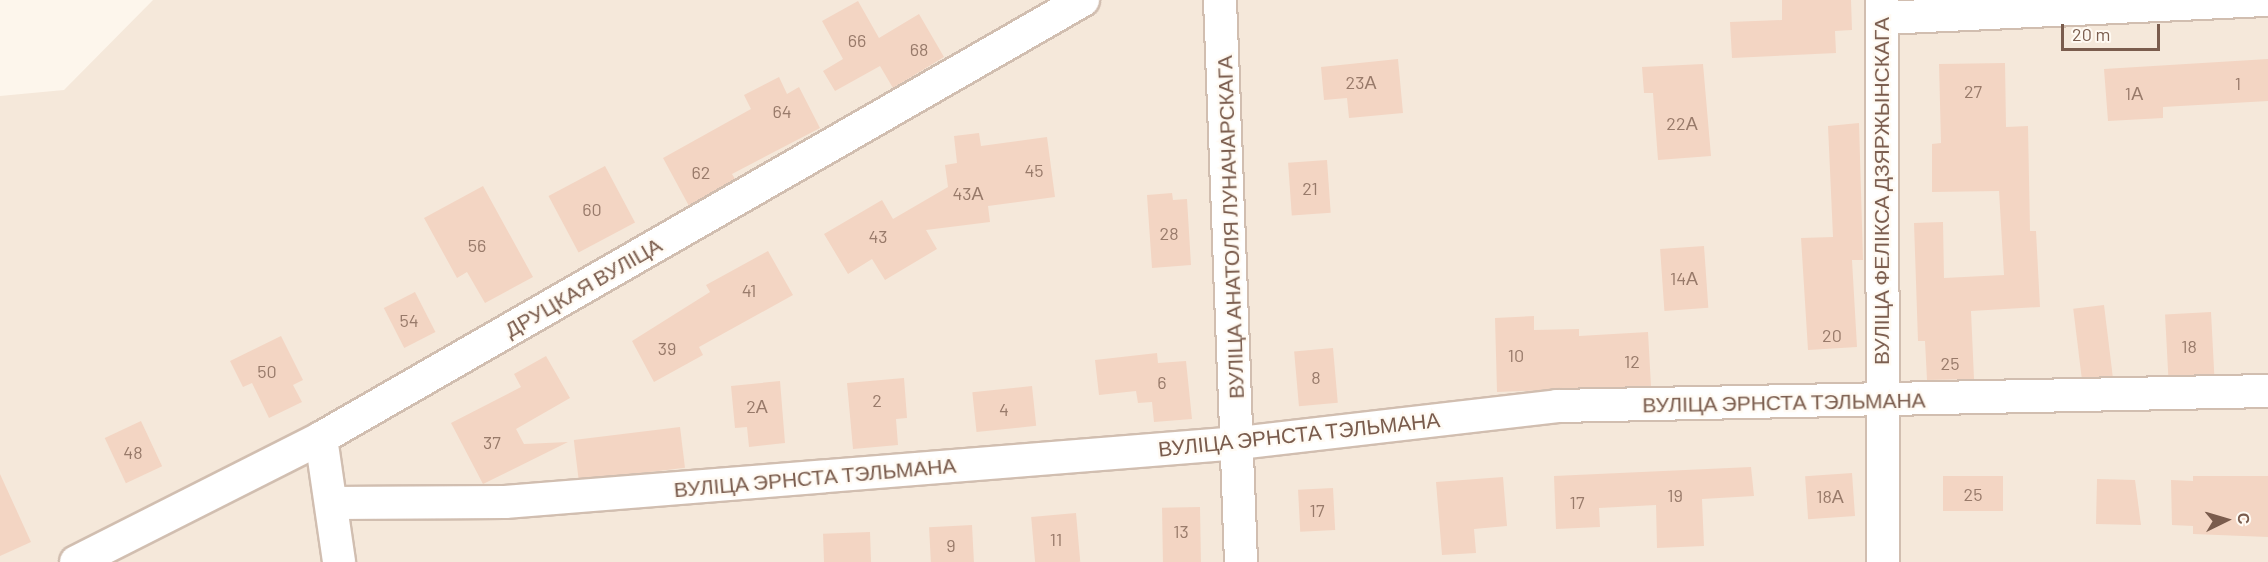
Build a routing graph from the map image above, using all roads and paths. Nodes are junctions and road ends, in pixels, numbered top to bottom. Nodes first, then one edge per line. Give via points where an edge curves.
1 (1083, 0) edge
2 (1220, 0) edge
3 (2267, 0) edge
4 (1882, 9) edge
5 (2268, 391) edge
6 (1879, 400) junction
7 (321, 438) junction
8 (1239, 443) junction
9 (332, 503) junction
10 (76, 562) edge
11 (339, 562) edge
12 (1241, 562) edge
13 (1883, 562) edge

1 - 7 street, ДРУЦКАЯ ВУЛІЦА
2 - 8 street, ВУЛІЦА АНАТОЛЯ ЛУНАЧАРСКАГА
3 - 4 street
4 - 6 street, ВУЛІЦА ФЕЛІКСА ДЗЯРЖЫНСКАГА
5 - 6 street, ВУЛІЦА ЭРНСТА ТЭЛЬМАНА
6 - 8 street, ВУЛІЦА ЭРНСТА ТЭЛЬМАНА via 1557,406
6 - 13 street, ВУЛІЦА ФЕЛІКСА ДЗЯРЖЫНСКАГА
7 - 9 street
7 - 10 street, ДРУЦКАЯ ВУЛІЦА
8 - 9 street, ВУЛІЦА ЭРНСТА ТЭЛЬМАНА via 505,502
8 - 12 street, ВУЛІЦА АНАТОЛЯ ЛУНАЧАРСКАГА
9 - 11 street

